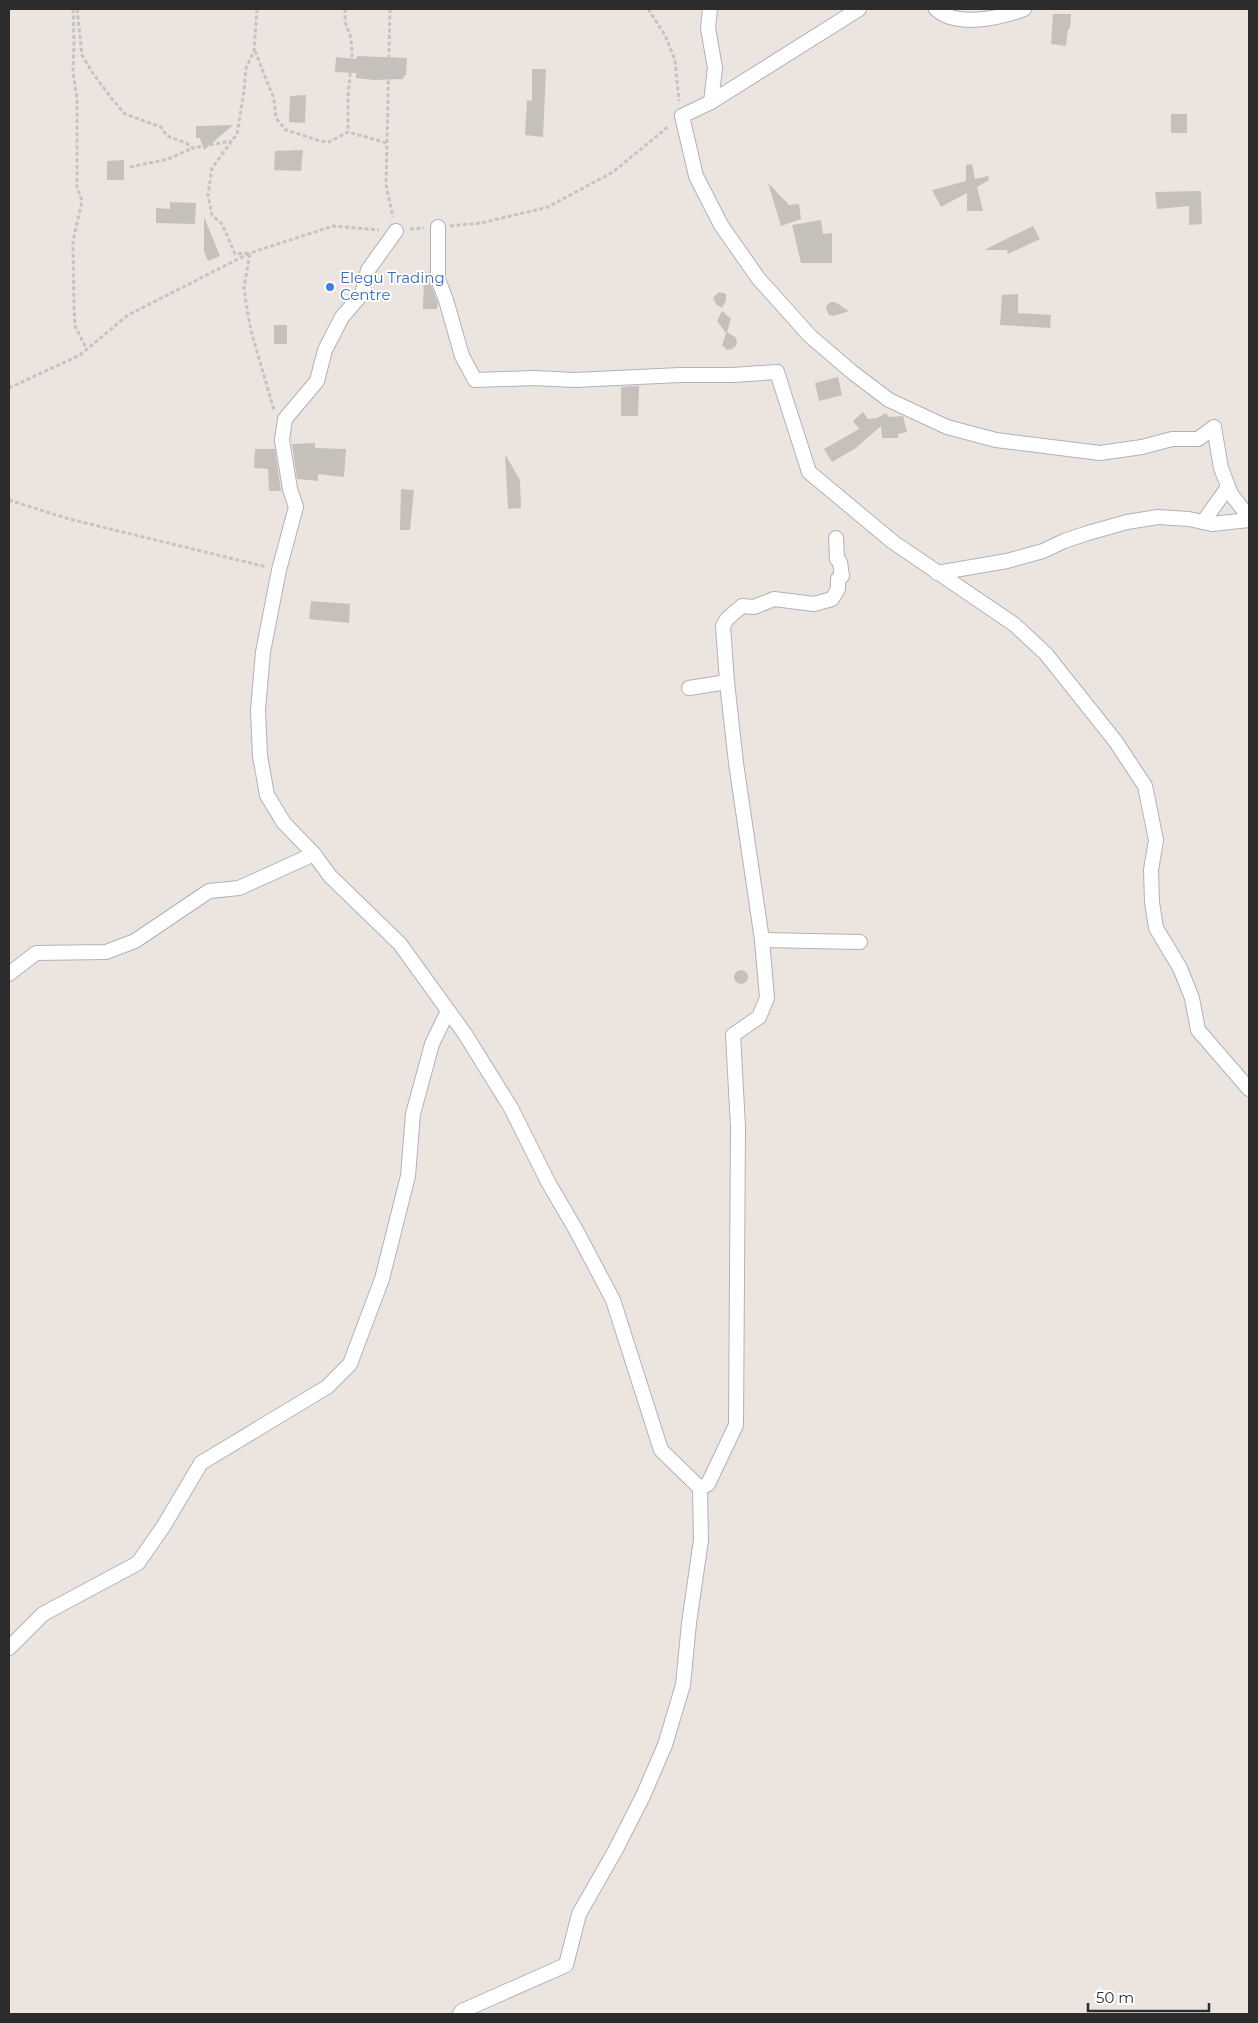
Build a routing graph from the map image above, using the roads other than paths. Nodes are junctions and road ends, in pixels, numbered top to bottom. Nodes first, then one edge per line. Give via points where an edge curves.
1 (710, 9) edge
2 (859, 9) edge
3 (936, 9) edge
4 (1024, 9) edge
5 (711, 102) junction
6 (438, 227) dead end
7 (396, 231) road end
8 (1228, 487) junction
9 (1249, 519) edge
10 (1203, 522) junction
11 (836, 538) dead end
12 (937, 573) junction
13 (726, 682) junction
14 (689, 688) dead end
15 (314, 854) junction
16 (762, 940) junction
17 (860, 942) dead end
18 (9, 974) edge
19 (448, 1011) junction
20 (1249, 1089) edge
21 (700, 1488) junction
22 (9, 1648) edge
23 (460, 2014) edge

1 - 5 street via 708,28 715,68
2 - 5 street
3 - 4 street via 960,19 983,20
5 - 8 street via 682,116 696,176 721,225 758,278 810,336 889,400 947,427 996,440 1100,453 1172,439 1198,439 1214,427
6 - 12 street via 438,279 462,356 475,380 601,380 777,372 810,472 892,542
7 - 15 street via 368,270 362,294 342,317 325,350 317,381 285,419 282,440 296,507 279,570 263,652 258,710 260,756 267,795 284,823
8 - 9 street
8 - 10 street
9 - 10 street via 1212,524
10 - 12 street via 1158,517 1127,522 1007,561
11 - 13 street via 842,576 832,599 814,604 774,599 754,608 742,606 727,619 722,626
12 - 20 street via 1015,625 1046,654 1116,742 1145,786 1156,840 1151,870 1156,928 1180,968 1192,998 1198,1030
13 - 14 street
13 - 16 street
15 - 18 street via 239,888 209,891 135,942 106,952 36,953
15 - 19 street via 330,876 400,944
16 - 17 street
16 - 21 street via 767,998 759,1017 733,1035 738,1127 736,1425 708,1484
19 - 21 street via 511,1108 613,1300 661,1450
19 - 22 street via 432,1044 413,1114 408,1176 382,1279 350,1364 327,1386 201,1464 138,1563 42,1614
21 - 23 street via 701,1540 683,1685 665,1745 643,1796 579,1914 566,1965

